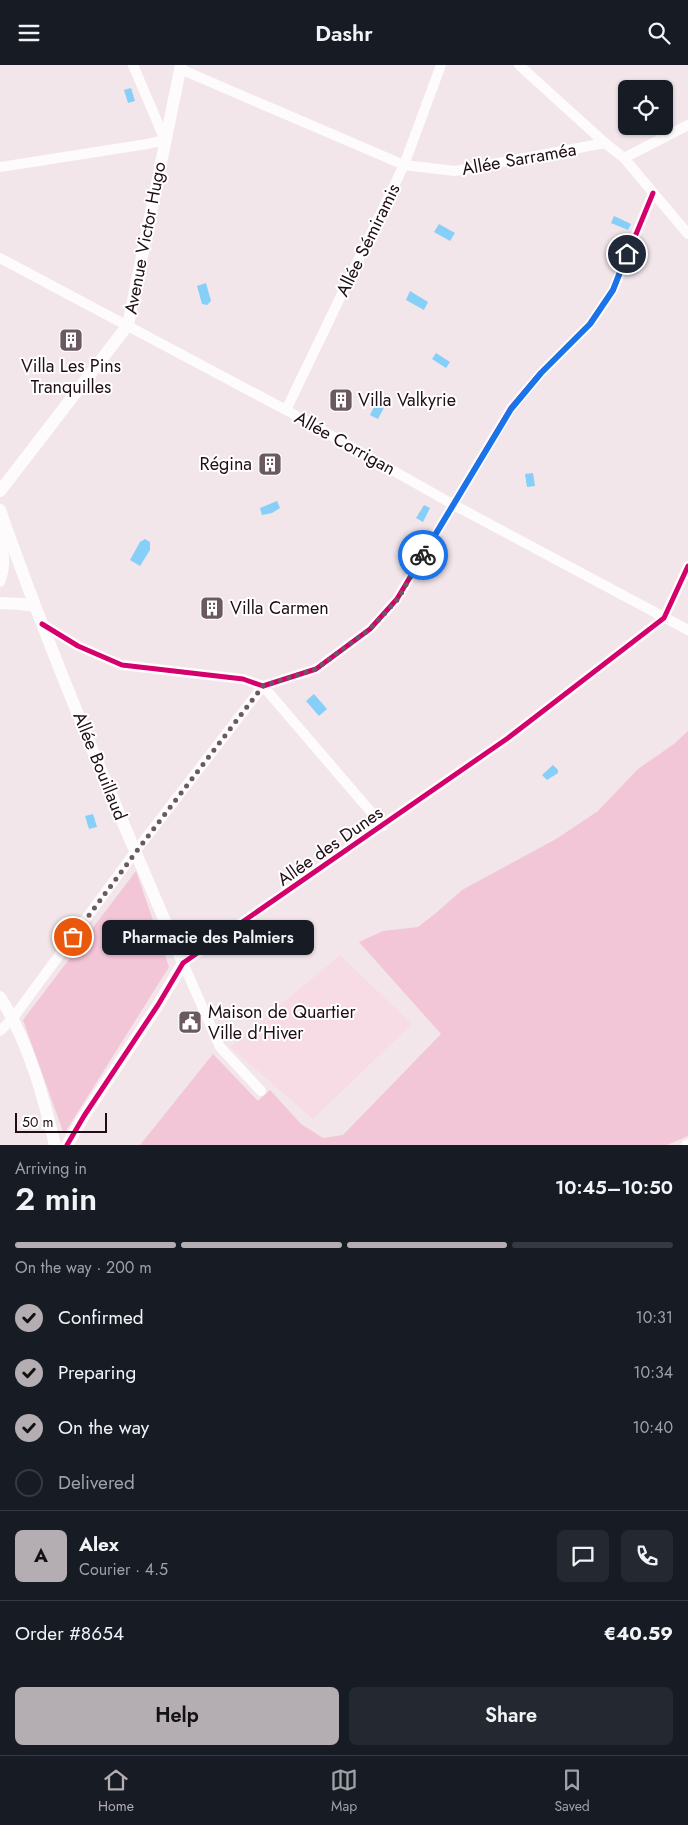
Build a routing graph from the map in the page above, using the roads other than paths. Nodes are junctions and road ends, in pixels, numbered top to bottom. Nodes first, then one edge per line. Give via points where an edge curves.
1 (133, 65) edge
2 (441, 65) edge
3 (519, 65) edge
4 (180, 67) edge
5 (688, 125) edge
6 (165, 140) junction
7 (605, 143) junction
8 (624, 158) junction
9 (404, 165) junction
10 (0, 167) edge
11 (653, 193) junction
12 (688, 234) edge
13 (0, 258) edge
14 (128, 325) junction
15 (286, 410) junction
16 (0, 491) edge
17 (454, 505) junction
18 (0, 510) edge
19 (0, 533) edge
20 (688, 566) edge
21 (24, 576) junction
22 (2, 577) edge
23 (0, 603) edge
24 (35, 606) junction
25 (664, 618) junction
26 (42, 624) junction
27 (688, 630) edge
28 (263, 686) junction
29 (383, 826) junction
30 (136, 852) junction
31 (184, 963) junction
32 (0, 997) edge
33 (13, 1018) junction
34 (0, 1031) edge
35 (261, 1091) dead end
36 (55, 1145) edge
37 (67, 1145) edge

1 - 6 street
2 - 9 street, Allée Sémiramis
3 - 7 street
4 - 6 street, Avenue Victor Hugo
4 - 9 street, Allée Sarraméa
5 - 8 street
6 - 10 street
6 - 14 street, Avenue Victor Hugo
7 - 8 street
7 - 9 street, Allée Sarraméa via 455,171
8 - 11 street
9 - 15 street, Allée Sémiramis
11 - 12 street
11 - 17 street via 613,290 590,324 541,373 511,409
13 - 14 street, Allée Corrigan
14 - 15 street, Allée Corrigan
14 - 16 street, Avenue Victor Hugo
15 - 17 street, Allée Corrigan
17 - 25 street, Allée Corrigan
17 - 28 street via 398,599 370,629 316,669
18 - 21 street, Allée Bouillaud
19 - 22 street via 5,554
20 - 25 street
21 - 22 street via 18,569 10,567
21 - 24 street, Allée Bouillaud
23 - 24 street
24 - 26 street, Allée Bouillaud
25 - 27 street, Allée Corrigan
25 - 29 street, Allée des Dunes via 508,738
26 - 28 street via 78,646 122,665 243,679
26 - 30 street, Allée Bouillaud
28 - 29 street
28 - 30 street
29 - 31 street, Allée des Dunes
30 - 31 street, Allée Bouillaud
30 - 33 street
31 - 35 street, Allée Bouillaud via 220,1047
31 - 37 street, Allée des Dunes
32 - 33 street
33 - 34 street
33 - 36 street via 44,1101

